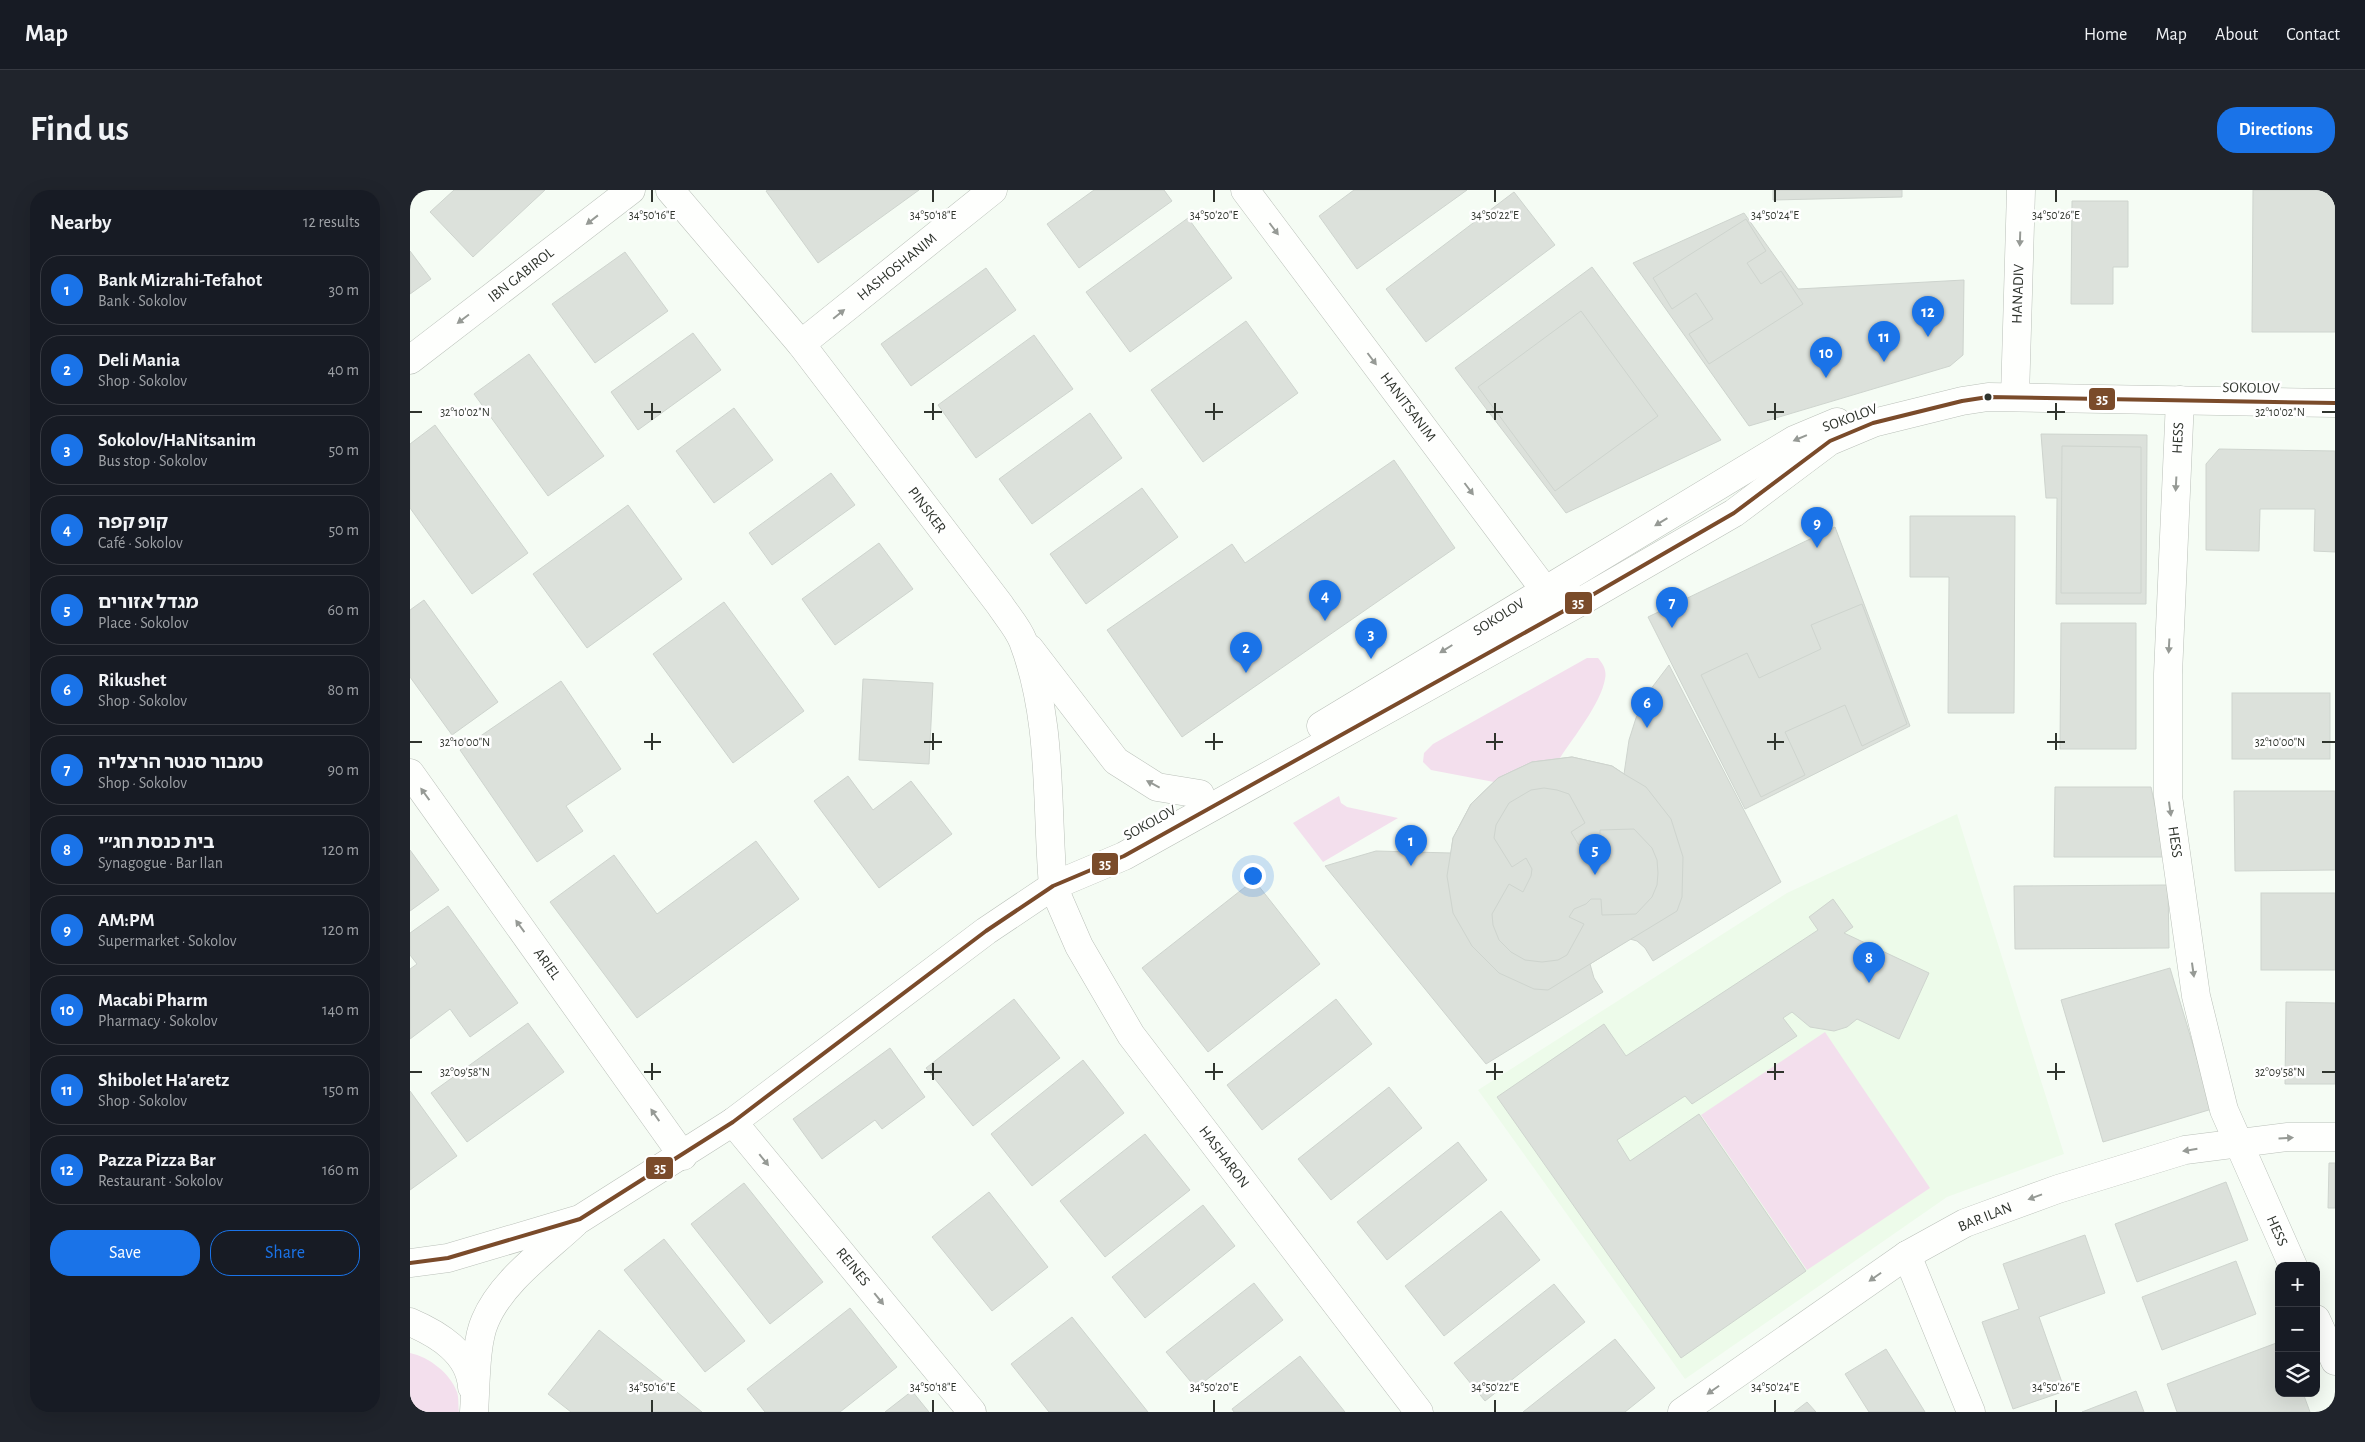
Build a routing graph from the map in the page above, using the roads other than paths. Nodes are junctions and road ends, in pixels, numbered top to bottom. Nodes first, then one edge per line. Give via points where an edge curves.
1 (631, 190) edge
2 (670, 190) edge
3 (993, 190) edge
4 (1245, 190) edge
5 (2021, 190) edge
6 (801, 344) junction
7 (410, 360) edge
8 (2015, 390) junction
9 (2335, 390) edge
10 (2180, 400) junction
11 (2335, 403) edge
12 (1544, 589) junction
13 (1587, 598) junction
14 (1022, 639) junction
15 (410, 774) edge
16 (1200, 794) junction
17 (1052, 878) junction
18 (733, 1122) junction
19 (2335, 1137) edge
20 (2238, 1144) junction
21 (683, 1156) junction
22 (580, 1219) junction
23 (1907, 1255) junction
24 (2291, 1262) edge
25 (410, 1263) edge
26 (410, 1322) edge
27 (2320, 1328) edge
28 (2335, 1361) edge
29 (474, 1412) edge
30 (972, 1412) edge
31 (1419, 1412) edge
32 (1682, 1412) edge
33 (1971, 1412) edge

1 -> 7 street, IBN GABIROL
2 - 6 street, PINSKER
6 -> 3 street, HASHOSHANIM
4 -> 12 street, HANITSANIM
5 -> 8 street, HANADIV
6 - 14 street, PINSKER via 1000,605
8 - 9 street, SOKOLOV
8 - 10 street, SOKOLOV
8 -> 12 street, SOKOLOV via 1979,385 1897,401 1794,440 1660,523
8 - 13 street, SOKOLOV via 1873,423 1830,441 1734,513
10 - 11 street, SOKOLOV
10 -> 20 street, HESS via 2168,674 2168,796 2196,996 2224,1110
12 - 13 street
12 -> 16 street, SOKOLOV via 1239,776
13 - 17 street, SOKOLOV via 1124,856
16 -> 14 street via 1157,787 1116,761
14 - 17 street, PINSKER via 1042,711
21 -> 15 street, ARIEL
16 - 17 street, SOKOLOV
17 - 18 street, SOKOLOV
17 - 31 street, HASHARON via 1079,946 1131,1035
18 - 21 street, SOKOLOV
18 -> 30 street, REINES
20 -> 19 street, BAR ILAN via 2288,1137
20 -> 23 street, BAR ILAN via 2185,1150 2058,1189 1965,1223
20 - 24 street, HESS
21 - 22 street, SOKOLOV
22 - 25 street via 448,1258
22 - 29 street via 510,1283 485,1321 478,1357
23 -> 32 street, BAR ILAN
23 - 33 street
26 - 29 street via 430,1330 462,1356 472,1380
27 - 28 street

